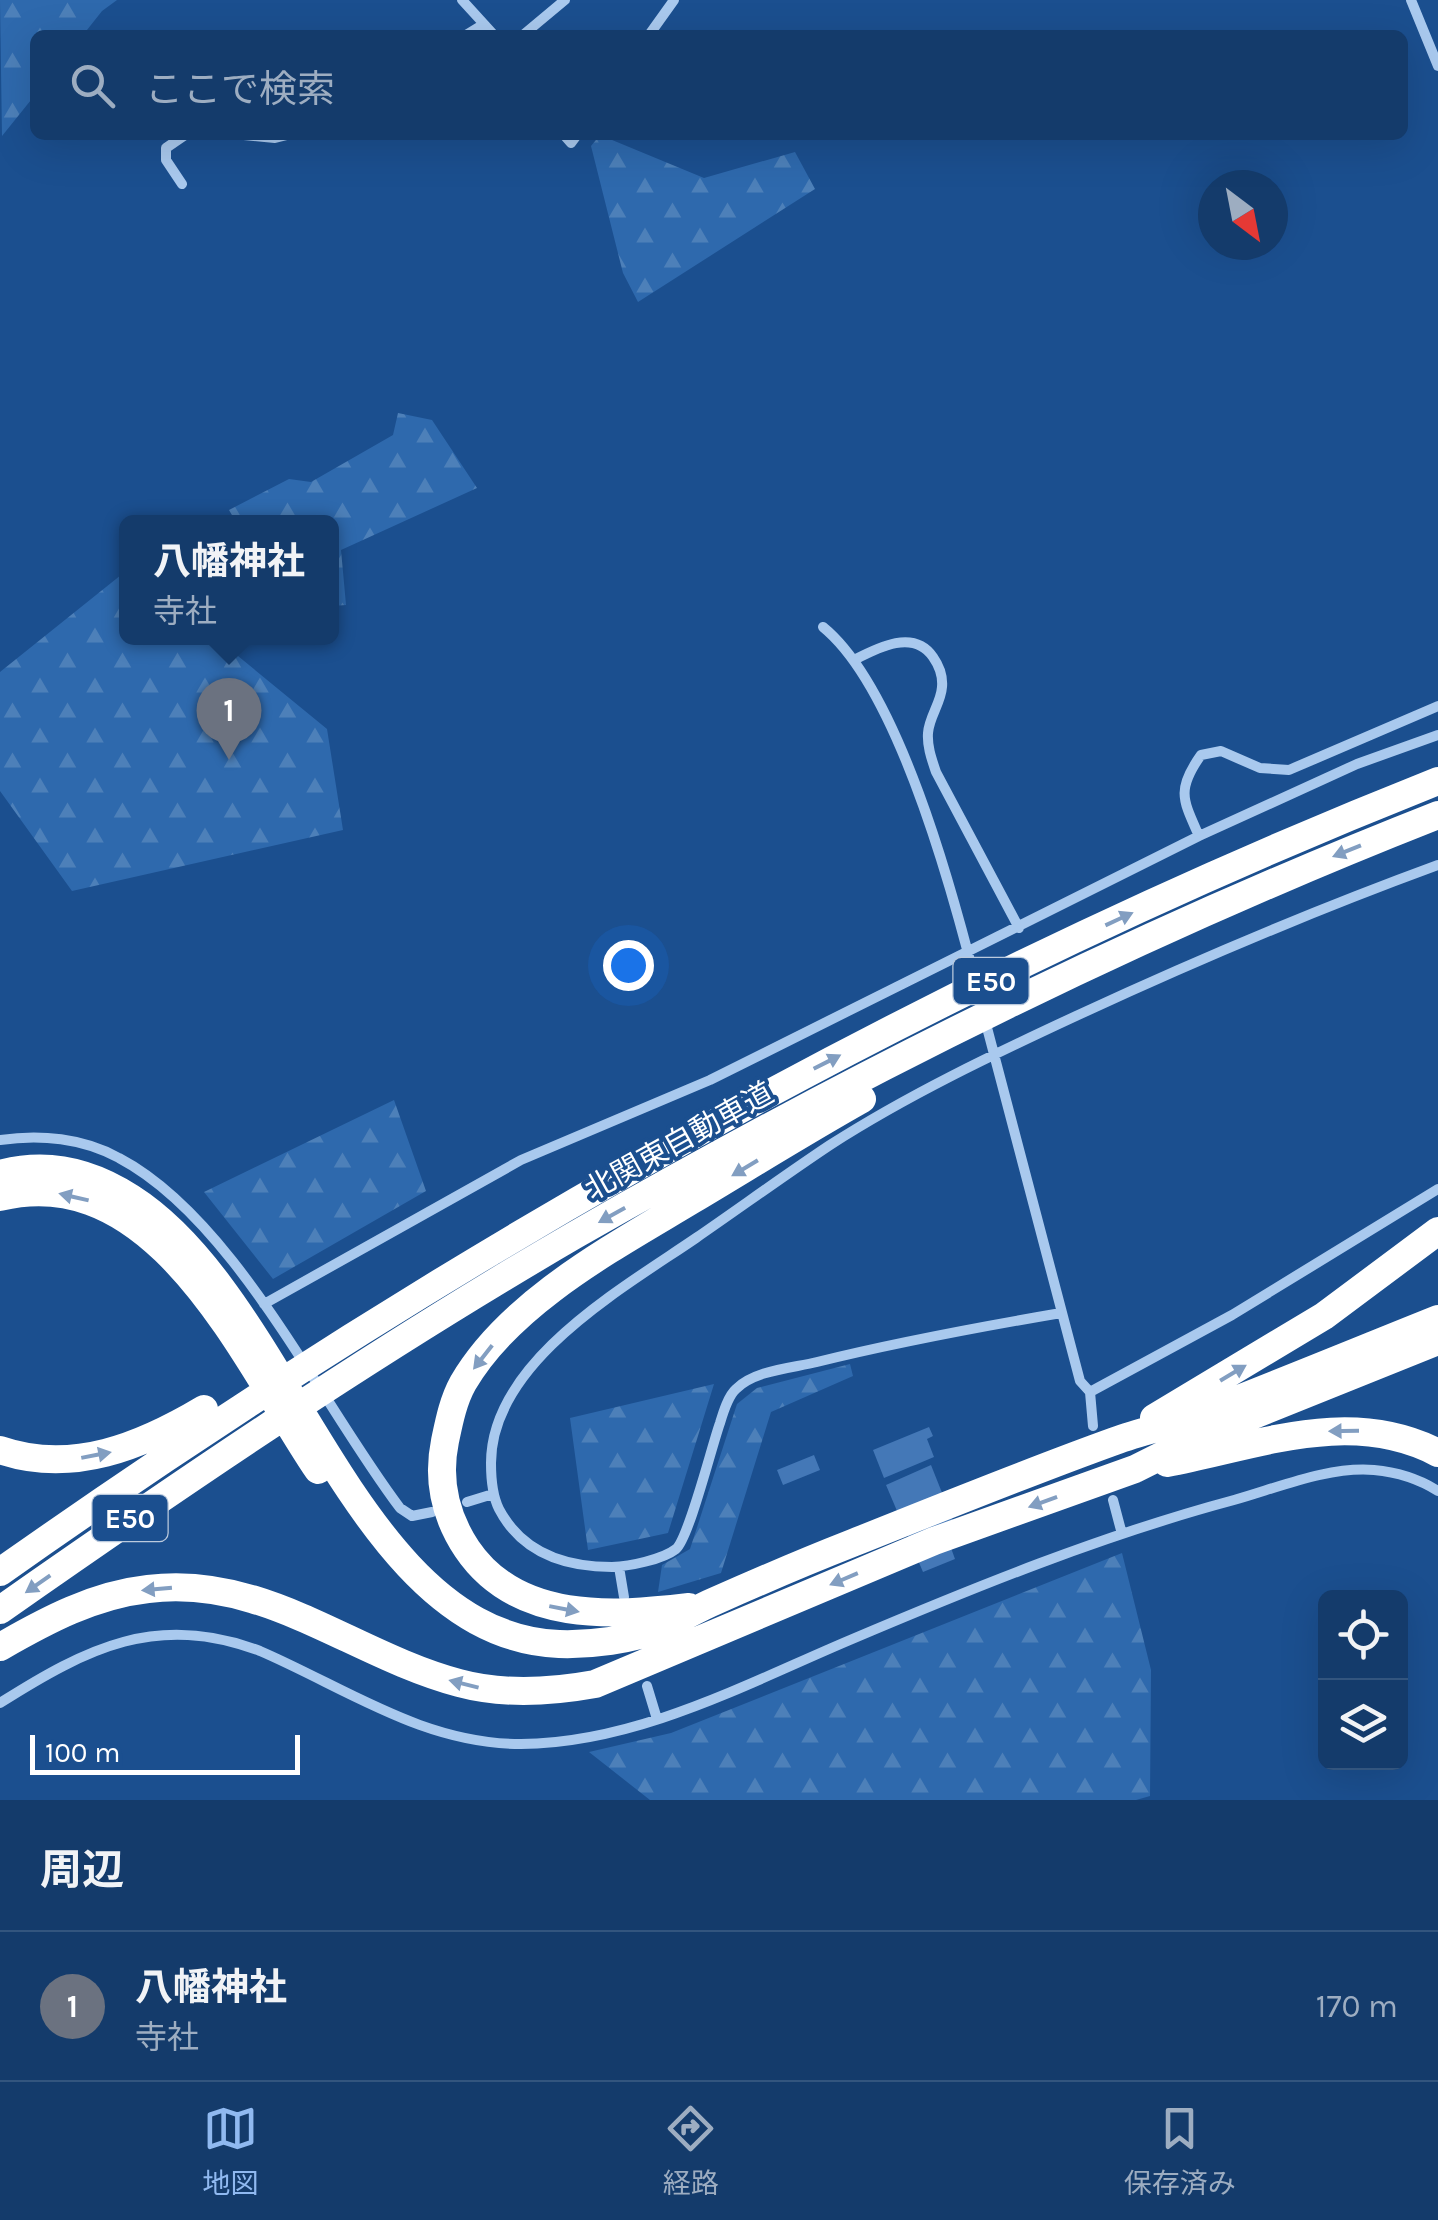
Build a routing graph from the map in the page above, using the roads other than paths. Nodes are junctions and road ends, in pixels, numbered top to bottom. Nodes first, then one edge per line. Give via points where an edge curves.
1 (462, 0) edge
2 (565, 0) edge
3 (674, 0) edge
4 (1411, 0) edge
5 (484, 24) junction
6 (474, 30) edge
7 (489, 30) edge
8 (529, 30) edge
9 (653, 30) edge
10 (1438, 66) edge
11 (178, 140) edge
12 (182, 184) dead end
13 (822, 627) dead end
14 (854, 660) junction
15 (1438, 706) edge
16 (1438, 736) edge
17 (1438, 782) edge
18 (1438, 814) edge
19 (1199, 836) junction
20 (1438, 865) edge
21 (1019, 928) junction
22 (1133, 945) junction
23 (978, 994) dead end
24 (983, 1012) dead end
25 (0, 1140) edge
26 (0, 1174) edge
27 (1438, 1189) edge
28 (0, 1197) edge
29 (1438, 1231) edge
30 (264, 1304) junction
31 (1062, 1313) junction
32 (1438, 1319) edge
33 (1438, 1342) edge
34 (1090, 1392) junction
35 (242, 1395) junction
36 (1093, 1426) dead end
37 (1118, 1440) junction
38 (0, 1450) edge
39 (1438, 1453) edge
40 (1135, 1470) junction
41 (1438, 1490) edge
42 (494, 1494) junction
43 (1114, 1500) dead end
44 (466, 1502) dead end
45 (432, 1512) dead end
46 (1122, 1534) junction
47 (619, 1567) junction
48 (0, 1572) edge
49 (624, 1597) dead end
50 (705, 1605) junction
51 (0, 1610) edge
52 (0, 1646) edge
53 (660, 1657) junction
54 (648, 1686) dead end
55 (0, 1703) edge
56 (657, 1719) junction

1 - 5 street
2 - 8 street
3 - 9 street
4 - 10 street
5 - 6 street
5 - 7 street
11 - 12 street via 166,148 166,160
13 - 14 street
14 - 21 street via 912,641 936,660 942,694 928,732 929,752
14 - 23 street via 925,809
15 - 19 street via 1289,770 1260,768 1221,751 1201,756 1182,798
16 - 19 street via 1358,764
35 -> 17 highway, 北関東自動車道 / E50 via 807,1073 1153,903
18 -> 22 highway, 北関東自動車道 / E50
19 - 21 street
20 - 42 street via 1130,991 979,1061 833,1144 634,1280 539,1358 499,1421 491,1448
21 - 30 street via 710,1080 521,1160
22 -> 50 highway via 831,1116 556,1287 504,1331 462,1386 446,1437 442,1484 460,1540 491,1576 546,1606 590,1614
22 -> 51 highway, 北関東自動車道 / E50 via 818,1101 574,1236 262,1429
24 - 31 street
25 - 30 street via 57,1138 118,1157 198,1221
26 - 50 highway via 36,1168 86,1175 112,1186 186,1242 228,1295 399,1556 434,1593 480,1624 531,1640 584,1643 658,1629
27 - 34 street via 1232,1315
53 -> 28 highway via 539,1657 498,1650 444,1620 366,1542 212,1306 162,1247 120,1214 83,1198 40,1191
37 -> 29 highway via 1324,1316
30 - 45 street via 400,1508 412,1516
31 - 34 street via 1080,1380
31 - 47 street via 919,1337 760,1376 735,1389 684,1538 675,1550
32 - 37 highway
33 - 40 highway via 1200,1437
34 - 36 street
38 -> 35 highway via 40,1459 100,1455
35 - 48 highway, E50
37 - 50 highway
39 -> 40 highway via 1398,1436 1337,1430
40 -> 53 highway via 934,1541
41 - 46 street via 1399,1474 1344,1472
42 - 44 street
42 - 47 street via 512,1528 543,1554 560,1562
43 - 46 street
46 - 56 street
47 - 49 street
53 -> 52 highway via 614,1679 570,1689 482,1688 425,1672 290,1611 181,1587 91,1602
54 - 56 street
55 - 56 street via 107,1646 190,1634 260,1651 446,1736 552,1743

